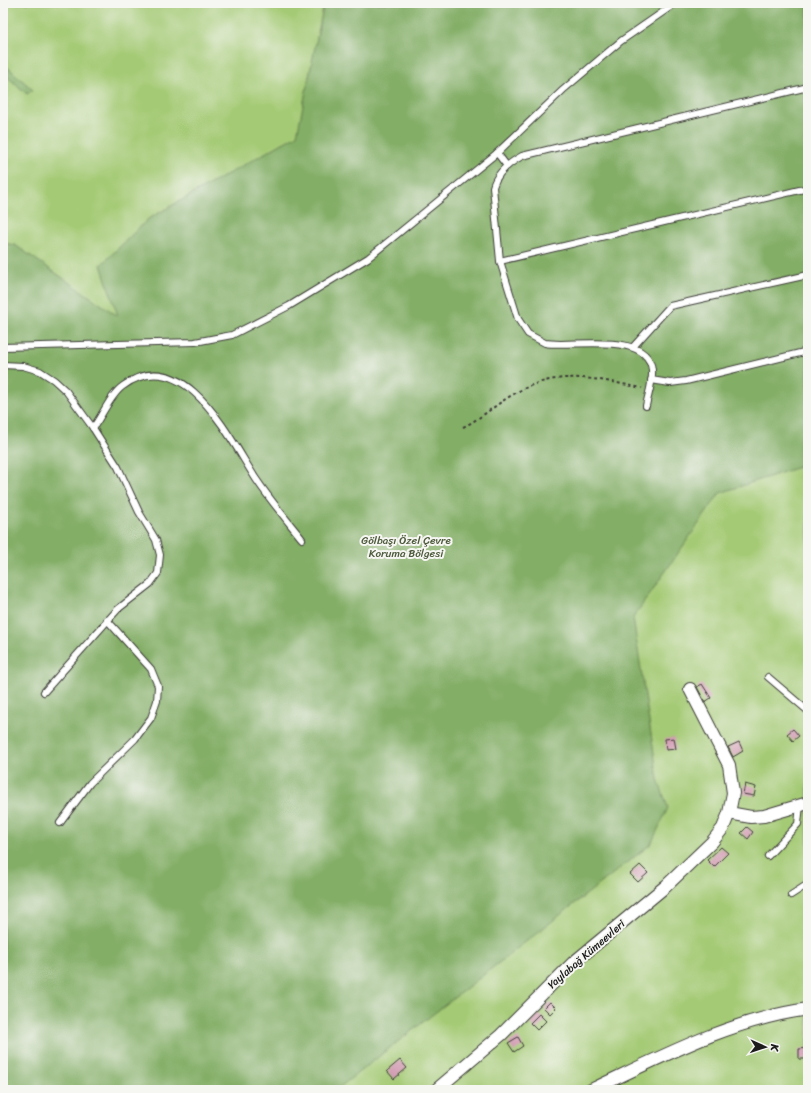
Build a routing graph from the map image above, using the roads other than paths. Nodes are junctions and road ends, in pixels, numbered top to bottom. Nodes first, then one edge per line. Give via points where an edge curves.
1 (676, 3) edge
2 (808, 87) edge
3 (498, 153) junction
4 (507, 166) junction
5 (808, 188) edge
6 (500, 261) junction
7 (808, 275) edge
8 (633, 346) junction
9 (3, 347) edge
10 (808, 351) edge
11 (3, 365) edge
12 (651, 380) junction
13 (646, 406) dead end
14 (93, 428) junction
15 (302, 539) dead end
16 (107, 620) junction
17 (768, 677) dead end
18 (690, 689) dead end
19 (44, 692) dead end
20 (808, 711) edge
21 (804, 804) edge
22 (729, 813) junction
23 (60, 823) dead end
24 (768, 856) dead end
25 (808, 884) edge
26 (792, 895) dead end
27 (808, 1009) edge
28 (436, 1090) edge
29 (591, 1090) edge

1 - 3 lane via 621,41 563,90
2 - 4 lane via 522,156
3 - 4 lane
3 - 9 lane via 368,258 289,306 232,335 194,342
4 - 6 lane via 493,187
5 - 6 lane
6 - 8 lane via 518,319 524,330 533,338 551,344
7 - 8 lane via 670,306
8 - 12 lane via 647,358 652,370
10 - 12 lane via 686,381 670,383
11 - 14 lane via 32,368 54,380 66,391
12 - 13 lane
14 - 15 lane via 121,387 148,375 170,376 192,391 212,410 257,480
14 - 16 lane via 118,467 139,512 156,540 160,555 158,573 150,584
16 - 19 lane
16 - 23 lane via 151,669 158,686 157,701 151,718 135,739 90,784
17 - 20 lane
18 - 22 street, Yaylabağ Kümeevleri via 729,765 733,788
21 - 22 street via 764,816 751,817
21 - 24 lane via 798,824
22 - 28 street, Yaylabağ Kümeevleri via 723,828 709,845 650,900 573,964 501,1035
25 - 26 lane
27 - 29 street via 756,1019 723,1031

